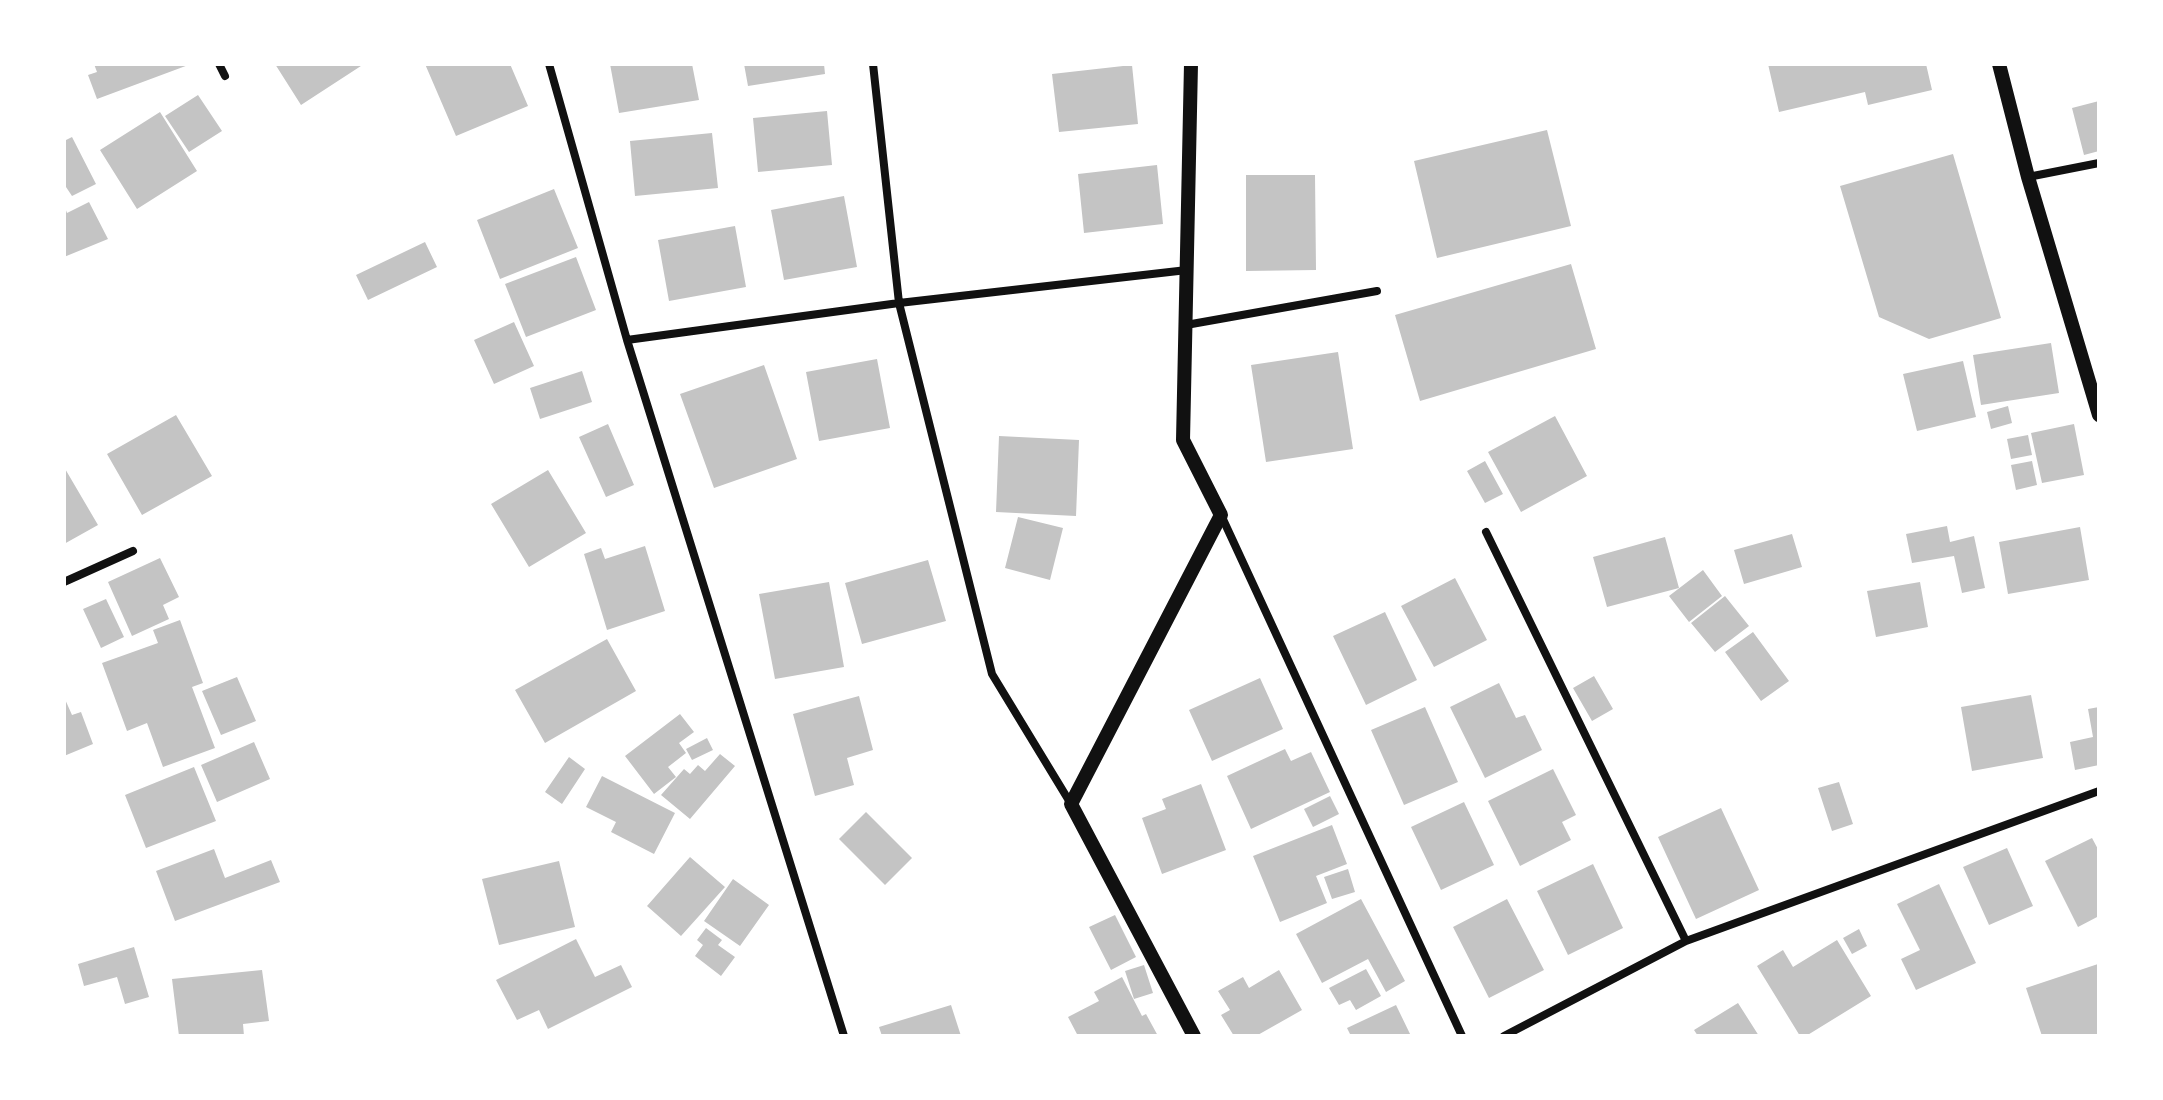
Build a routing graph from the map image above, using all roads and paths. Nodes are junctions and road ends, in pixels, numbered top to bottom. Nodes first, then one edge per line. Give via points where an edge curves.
1 (219, 64) edge
2 (549, 64) edge
3 (873, 64) edge
4 (1191, 64) edge
5 (1999, 64) edge
6 (225, 76) dead end
7 (2099, 163) edge
8 (2028, 177) junction
9 (1187, 270) junction
10 (1377, 291) dead end
11 (899, 303) junction
12 (1186, 325) junction
13 (627, 340) junction
14 (2099, 415) edge
15 (1221, 515) junction
16 (1486, 532) dead end
17 (133, 551) dead end
18 (64, 582) edge
19 (2099, 791) edge
20 (1071, 804) junction
21 (1686, 941) junction
22 (844, 1036) edge
23 (1194, 1036) edge
24 (1462, 1036) edge
25 (1504, 1036) edge

1 - 6 street
2 - 13 street
3 - 11 street
4 - 9 street
5 - 8 street
7 - 8 street
8 - 14 street
9 - 11 street
9 - 12 street
10 - 12 street
11 - 13 street
11 - 20 street via 992,674
12 - 15 street via 1183,440
13 - 22 street
15 - 20 street
15 - 24 street
16 - 21 street
17 - 18 street
19 - 21 street
20 - 23 street
21 - 25 street

